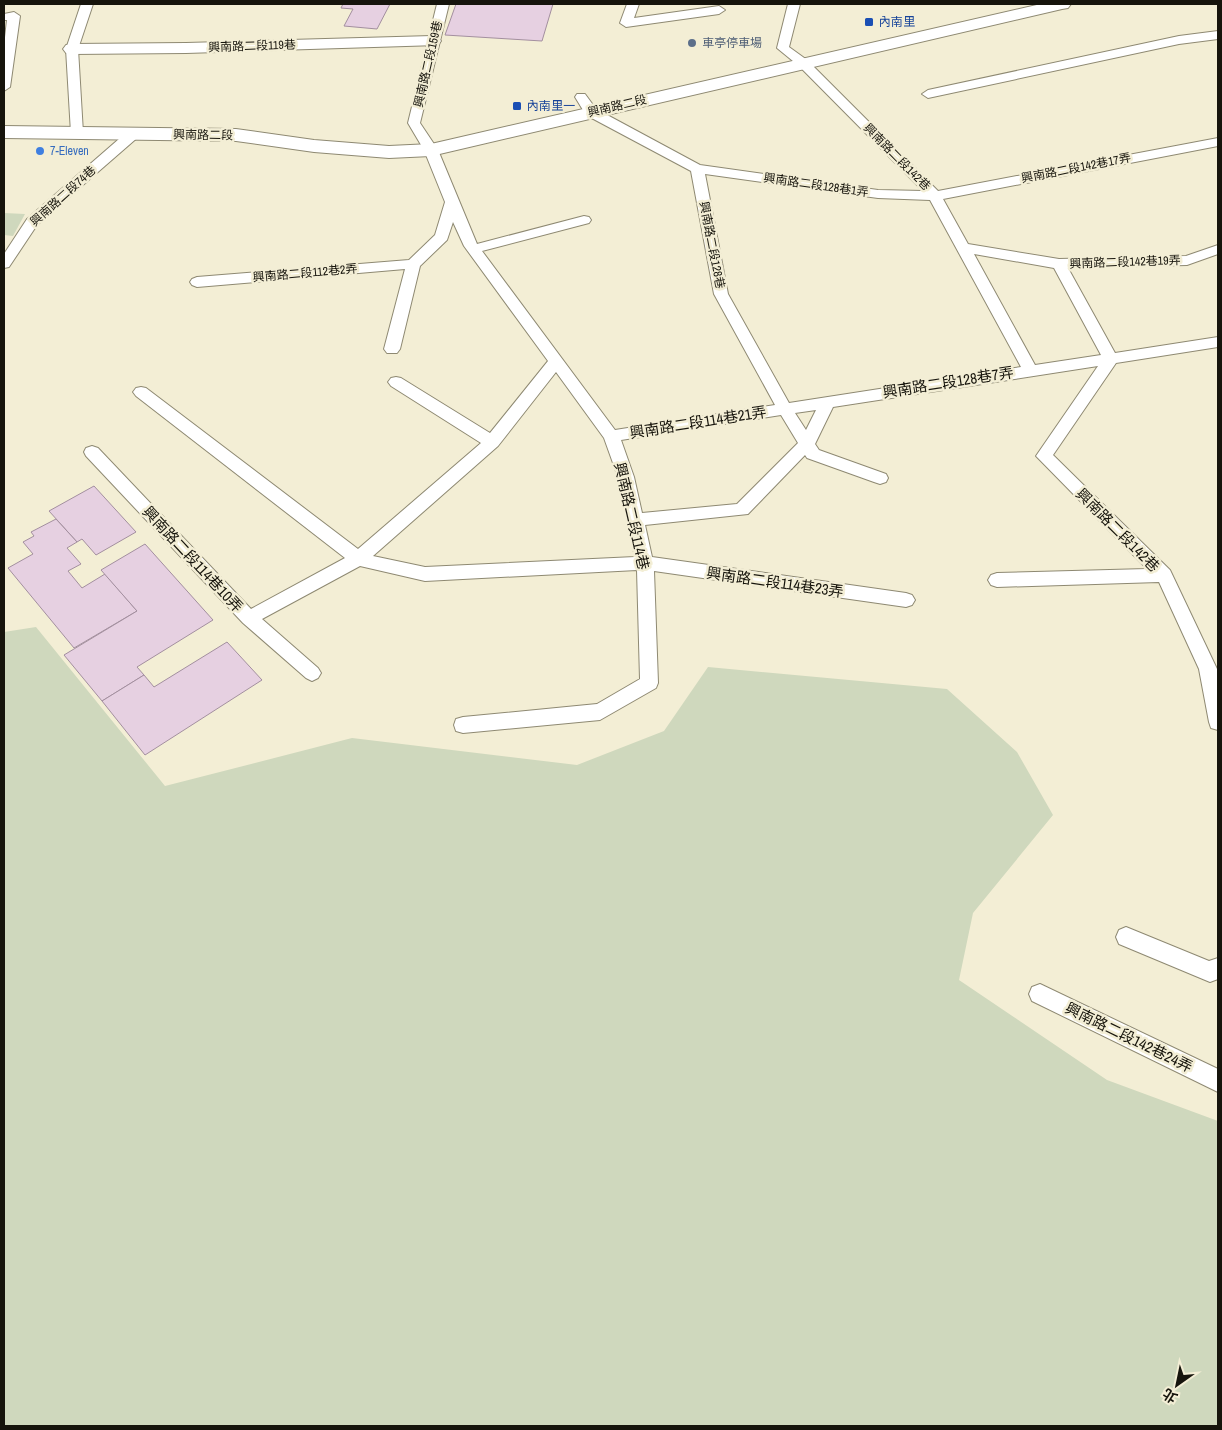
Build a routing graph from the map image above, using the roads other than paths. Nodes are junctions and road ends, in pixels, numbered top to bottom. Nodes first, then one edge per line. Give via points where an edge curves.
1 (87, 4) edge
2 (443, 4) edge
3 (633, 4) edge
4 (794, 4) edge
5 (988, 4) edge
6 (1062, 4) edge
7 (719, 10) dead end
8 (959, 10) dead end
9 (4, 17) edge
10 (1218, 35) edge
11 (432, 41) junction
12 (803, 44) dead end
13 (783, 48) junction
14 (72, 49) junction
15 (765, 53) dead end
16 (803, 63) junction
17 (4, 87) edge
18 (928, 94) dead end
19 (589, 101) junction
20 (562, 102) dead end
21 (544, 106) dead end
22 (4, 132) edge
23 (78, 133) junction
24 (132, 135) junction
25 (426, 142) junction
26 (1218, 142) edge
27 (697, 169) junction
28 (935, 196) junction
29 (452, 202) junction
30 (584, 220) dead end
31 (964, 248) junction
32 (474, 249) junction
33 (1218, 249) edge
34 (4, 264) edge
35 (413, 264) junction
36 (1059, 264) junction
37 (197, 282) dead end
38 (1218, 342) edge
39 (392, 349) dead end
40 (1111, 359) junction
41 (556, 361) junction
42 (1030, 370) junction
43 (396, 382) dead end
44 (141, 392) dead end
45 (828, 401) junction
46 (784, 408) junction
47 (611, 436) junction
48 (492, 442) junction
49 (806, 443) junction
50 (92, 452) dead end
51 (880, 478) dead end
52 (636, 520) junction
53 (358, 559) junction
54 (645, 564) junction
55 (1164, 575) junction
56 (996, 580) dead end
57 (906, 600) dead end
58 (249, 618) junction
59 (312, 674) dead end
60 (1216, 701) edge
61 (1218, 722) edge
62 (463, 725) dead end
63 (1126, 937) dead end
64 (1218, 968) edge
65 (1040, 994) dead end
66 (1218, 1081) edge

1 - 14 lane
2 - 11 lane, 興南路二段159巷
3 - 7 lane via 626,23
4 - 13 lane
5 - 8 street
6 - 16 street, 興南路二段
9 - 17 lane via 14,16
10 - 18 lane via 1178,40
11 - 14 street, 興南路二段119巷
11 - 25 lane, 興南路二段159巷 via 414,122
12 - 13 street
13 - 15 street
13 - 16 lane, 興南路二段142巷
14 - 23 lane
16 - 19 street, 興南路二段
16 - 28 lane, 興南路二段142巷
19 - 20 street, 興南路二段
19 - 25 street, 興南路二段
19 - 27 lane
21 - 25 street, 興南路二段
22 - 23 street, 興南路二段
23 - 24 street, 興南路二段
23 - 25 street, 興南路二段 via 145,121 204,119
24 - 25 street, 興南路二段 via 236,135 389,152
24 - 34 lane, 興南路二段74巷 via 32,222
25 - 29 lane, 興南路二段114巷
26 - 28 lane, 興南路二段142巷17弄
27 - 28 lane, 興南路二段128巷1弄 via 878,194
27 - 46 lane, 興南路二段128巷 via 721,294
28 - 31 lane, 興南路二段142巷
29 - 32 lane, 興南路二段114巷
29 - 35 lane via 442,237
30 - 32 lane
31 - 36 lane, 興南路二段142巷19弄
31 - 42 lane, 興南路二段142巷
32 - 41 lane, 興南路二段114巷
33 - 36 lane, 興南路二段142巷19弄 via 1187,260
35 - 37 lane, 興南路二段112巷2弄
35 - 39 lane
36 - 40 lane
38 - 40 lane, 興南路二段128巷7弄
40 - 42 lane, 興南路二段128巷7弄
40 - 55 lane, 興南路二段142巷 via 1044,456
41 - 47 lane, 興南路二段114巷
41 - 48 lane, 興南路二段114巷10弄
42 - 45 lane, 興南路二段128巷7弄
43 - 48 lane
44 - 53 lane
45 - 46 lane, 興南路二段128巷7弄
45 - 49 lane
46 - 47 lane, 興南路二段114巷21弄
46 - 49 lane, 興南路二段128巷
47 - 52 lane, 興南路二段114巷 via 626,477
48 - 53 lane, 興南路二段114巷10弄
49 - 51 lane, 興南路二段128巷 via 813,454
49 - 52 lane via 742,510
50 - 58 lane, 興南路二段114巷10弄
52 - 54 lane, 興南路二段114巷
53 - 54 lane, 興南路二段114巷23弄 via 425,574
53 - 58 lane, 興南路二段114巷10弄
54 - 57 lane, 興南路二段114巷23弄
54 - 62 lane, 興南路二段114巷 via 649,683 600,712
55 - 56 lane
55 - 60 lane, 興南路二段142巷 via 1208,669
58 - 59 lane
60 - 61 lane, 興南路二段142巷
63 - 64 lane via 1210,972
65 - 66 lane, 興南路二段142巷24弄

